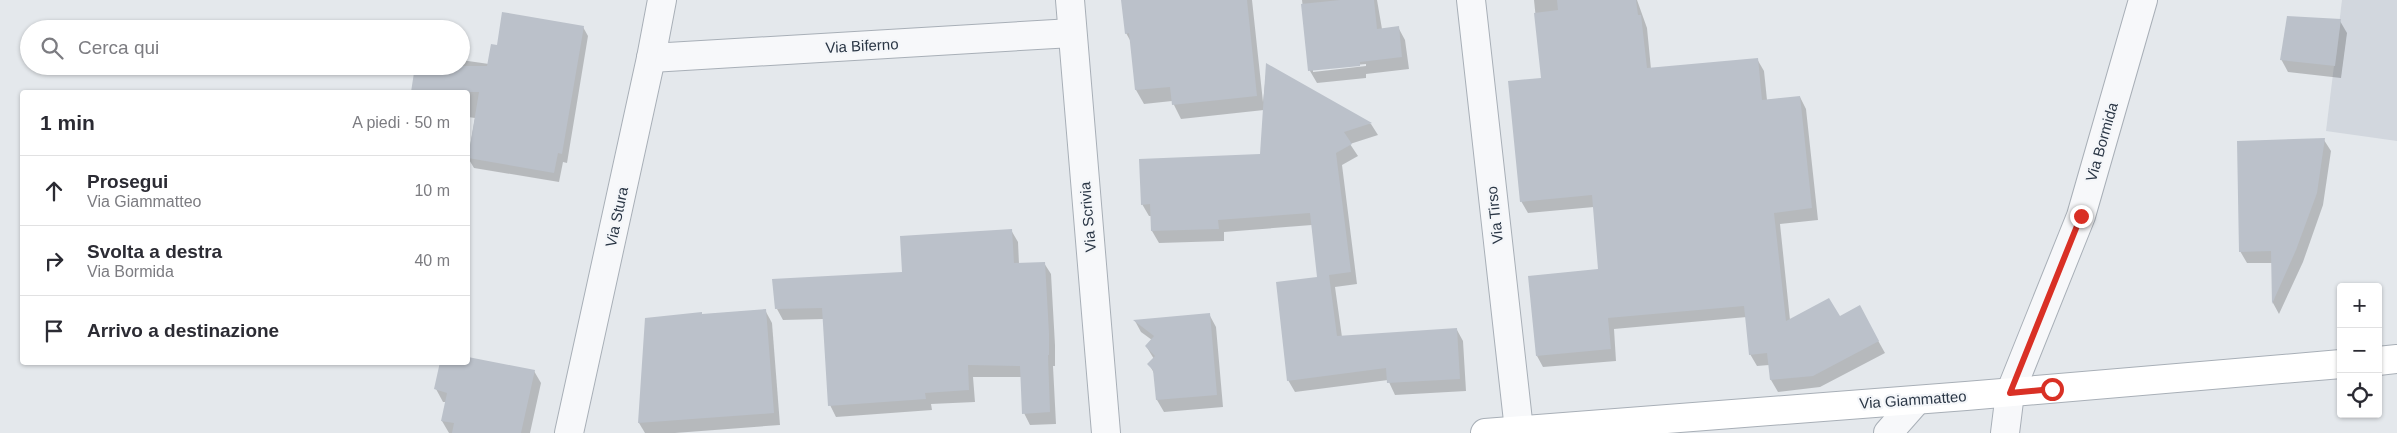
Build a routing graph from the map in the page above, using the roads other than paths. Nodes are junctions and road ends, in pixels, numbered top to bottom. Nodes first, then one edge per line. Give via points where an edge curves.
1 (662, 0) edge
2 (1070, 0) edge
3 (1472, 0) edge
4 (2143, 0) edge
5 (1072, 34) junction
6 (651, 58) junction
7 (2397, 359) edge
8 (2382, 361) edge
9 (2337, 364) edge
10 (2010, 393) junction
11 (1917, 400) junction
12 (1519, 430) junction
13 (569, 433) edge
14 (1106, 433) edge
15 (1485, 433) edge
16 (1888, 433) edge
17 (2005, 433) edge

1 - 6 street, Via Stura
2 - 5 street, Via Scrivia
3 - 12 street, Via Tirso
4 - 10 street, Via Bormida via 2081,216
5 - 6 street, Via Biferno
5 - 14 street, Via Scrivia
6 - 13 street, Via Stura
7 - 8 street
9 - 10 street, Via Giammatteo
10 - 11 street, Via Giammatteo
10 - 17 street, Via Bormida
11 - 12 street, Via Giammatteo
11 - 16 street
12 - 15 street, Via Giammatteo

